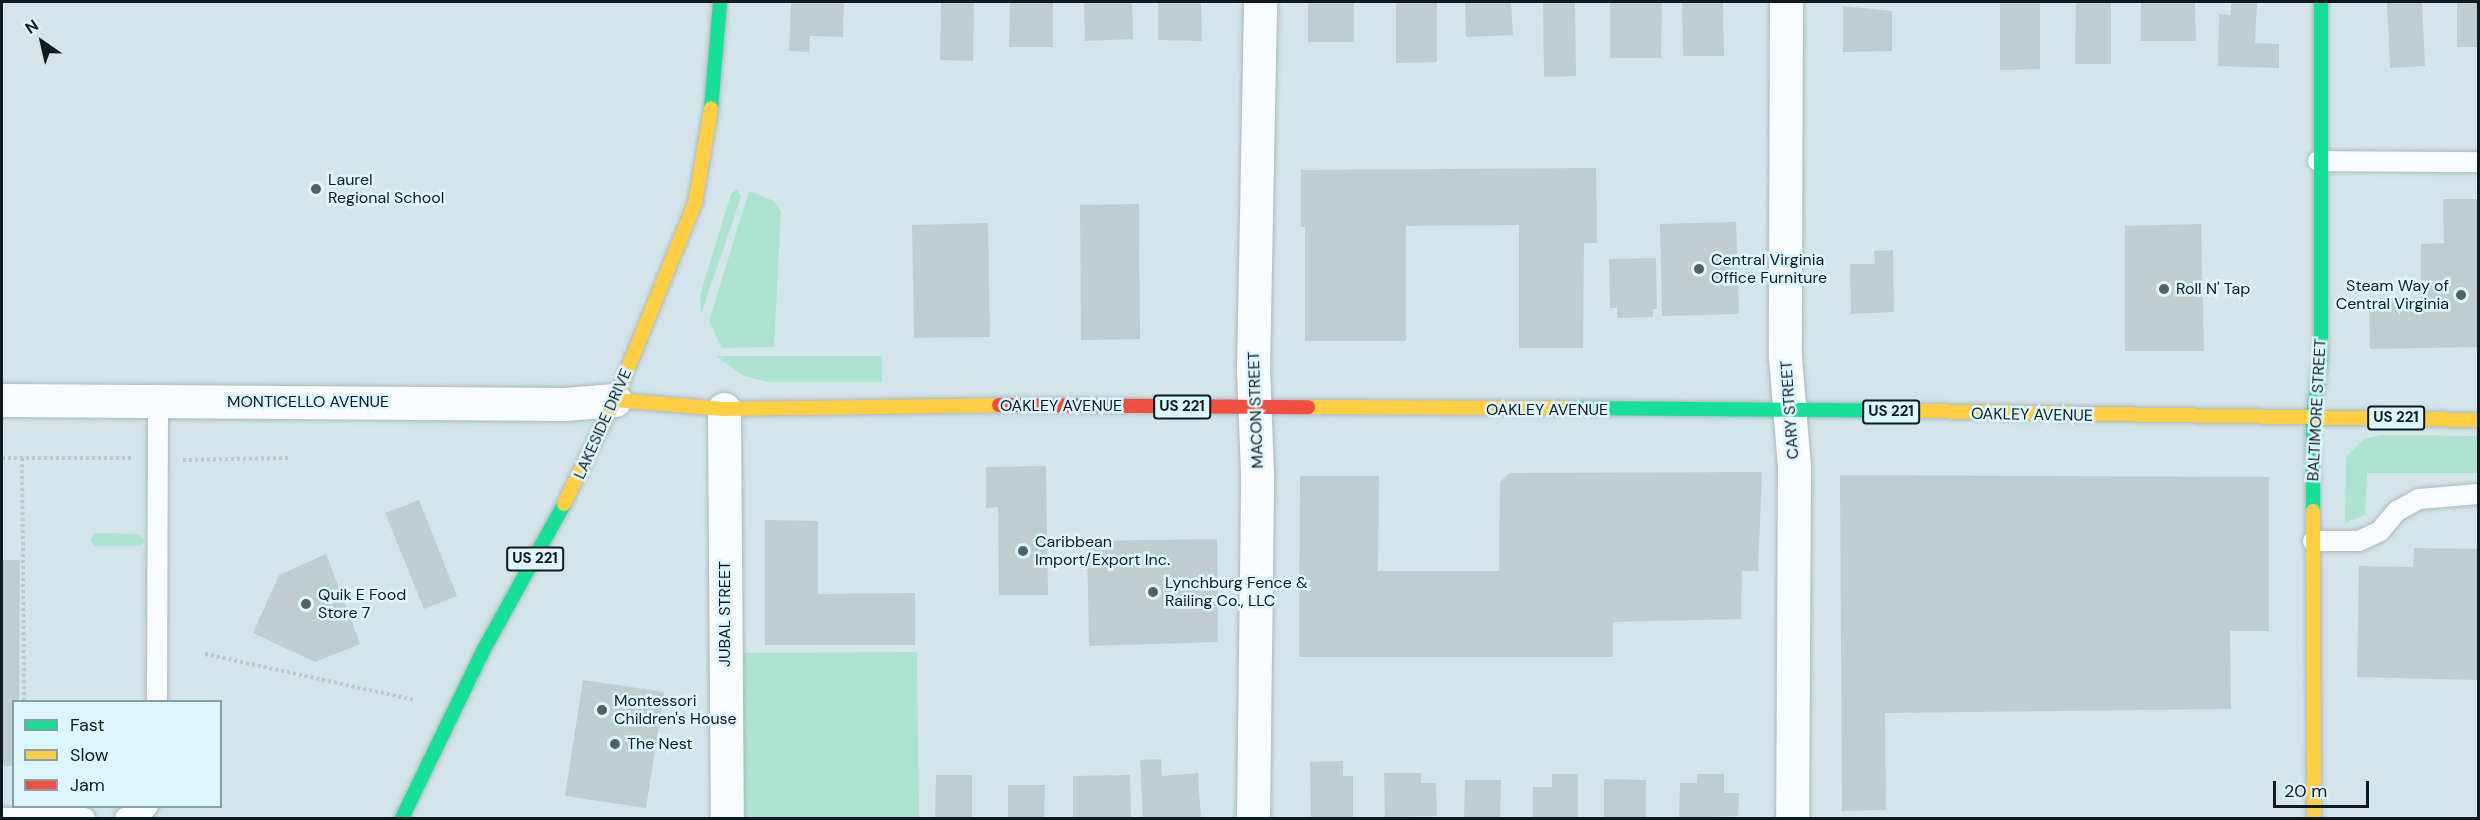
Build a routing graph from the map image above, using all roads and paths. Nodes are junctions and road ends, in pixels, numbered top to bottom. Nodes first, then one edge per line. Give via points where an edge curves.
1 (720, 2) edge
2 (1260, 2) edge
3 (1786, 2) edge
4 (2321, 2) edge
5 (2318, 161) junction
6 (2478, 162) edge
7 (2, 400) edge
8 (615, 400) junction
9 (159, 401) junction
10 (724, 409) junction
11 (1255, 409) junction
12 (1789, 410) junction
13 (2313, 416) junction
14 (2478, 420) edge
15 (2, 458) edge
16 (22, 458) junction
17 (142, 458) dead end
18 (290, 458) dead end
19 (183, 459) dead end
20 (2478, 494) edge
21 (2313, 542) junction
22 (205, 654) dead end
23 (24, 700) edge
24 (157, 700) edge
25 (415, 700) dead end
26 (147, 808) edge
27 (2, 818) edge
28 (85, 819) edge
29 (125, 819) edge
30 (402, 819) edge
31 (727, 819) edge
32 (1253, 819) edge
33 (1792, 819) edge
34 (2314, 819) edge

1 - 8 main road, LAKESIDE DRIVE via 710,127 695,202
2 - 11 street, MACON STREET
3 - 12 street, CARY STREET via 1785,338
4 - 5 main road, BALTIMORE STREET
5 - 6 lane
5 - 13 main road, BALTIMORE STREET via 2321,358
7 - 9 street, MONTICELLO AVENUE
8 - 9 street, MONTICELLO AVENUE via 564,404
8 - 10 main road, OAKLEY AVENUE / US 221
8 - 30 main road, LAKESIDE DRIVE / US 221 via 592,454 483,651
9 - 24 lane
10 - 11 main road, OAKLEY AVENUE / US 221 via 907,405
10 - 31 street, JUBAL STREET
11 - 12 main road, OAKLEY AVENUE / US 221
11 - 32 street, MACON STREET
12 - 13 main road, OAKLEY AVENUE / US 221 via 2095,417
12 - 33 street, CARY STREET via 1794,466
13 - 14 main road, OAKLEY AVENUE / US 221
13 - 21 main road, BALTIMORE STREET
15 - 16 path
16 - 17 path
16 - 23 path
18 - 19 path
20 - 21 lane via 2419,499 2397,511 2380,531 2359,541
21 - 34 main road, BALTIMORE STREET
22 - 25 path
26 - 29 lane
27 - 28 lane

